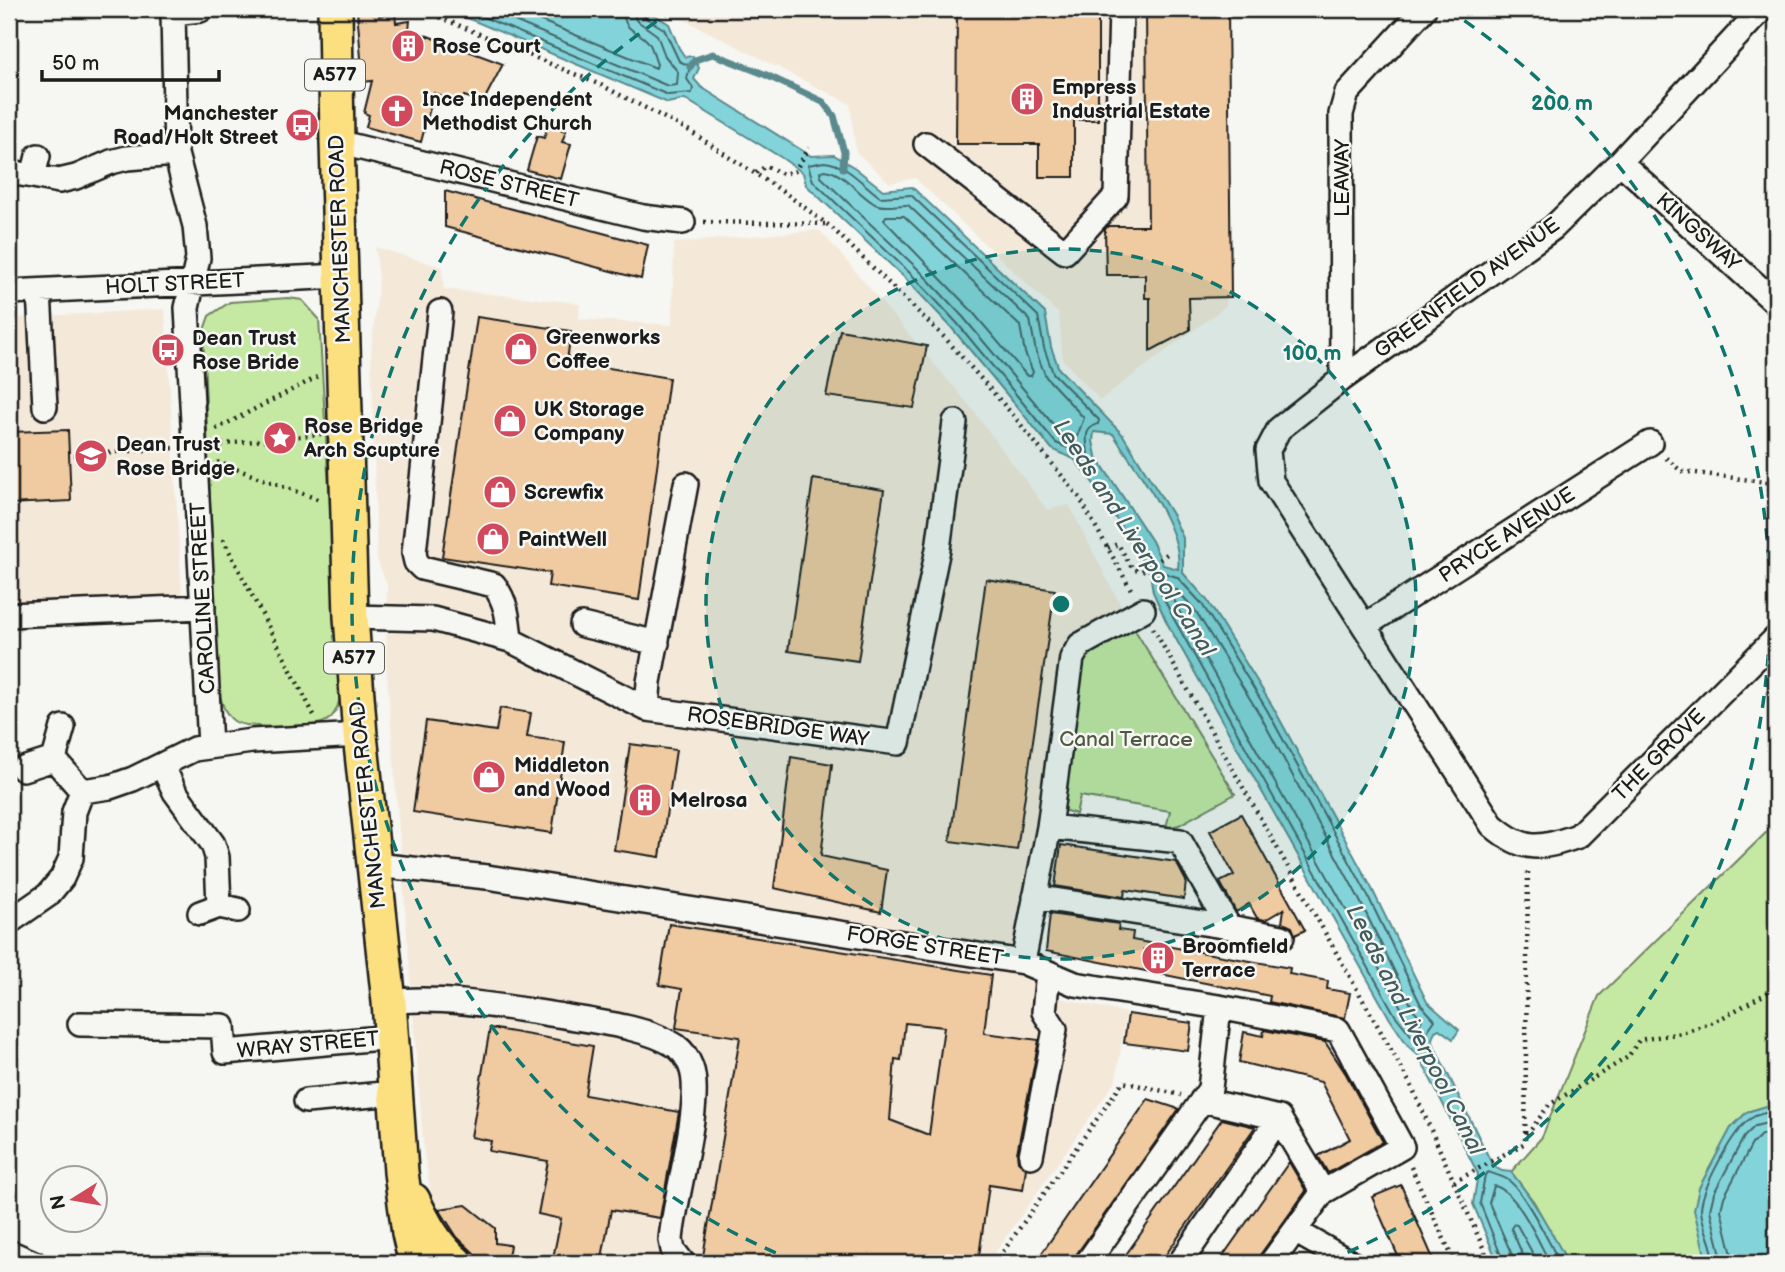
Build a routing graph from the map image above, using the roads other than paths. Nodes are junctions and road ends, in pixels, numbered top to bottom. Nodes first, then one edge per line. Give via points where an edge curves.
1 (335, 9) edge
2 (1121, 9) edge
3 (1424, 9) edge
4 (1762, 9) edge
5 (200, 10) edge
6 (173, 11) edge
7 (337, 142) junction
8 (926, 144) dead end
9 (176, 154) junction
10 (1620, 162) junction
11 (9, 172) edge
12 (682, 222) road end
13 (342, 276) junction
14 (193, 283) junction
15 (39, 290) junction
16 (9, 292) edge
17 (1776, 303) edge
18 (440, 312) dead end
19 (1342, 379) junction
20 (46, 407) dead end
21 (956, 422) dead end
22 (1650, 443) road end
23 (686, 484) dead end
24 (203, 607) junction
25 (1143, 610) road end
26 (9, 615) edge
27 (351, 617) junction
28 (582, 625) dead end
29 (1364, 626) junction
30 (1776, 638) edge
31 (510, 640) junction
32 (657, 643) junction
33 (647, 709) junction
34 (63, 727) dead end
35 (360, 735) junction
36 (210, 746) junction
37 (54, 759) junction
38 (162, 765) junction
39 (23, 769) dead end
40 (82, 791) junction
41 (1049, 827) junction
42 (1528, 846) joint
43 (375, 865) junction
44 (1035, 897) junction
45 (219, 910) dead end
46 (9, 922) edge
47 (1229, 927) junction
48 (1282, 937) dead end
49 (1023, 962) junction
50 (1048, 972) junction
51 (389, 1002) junction
52 (1219, 1007) junction
53 (80, 1024) dead end
54 (392, 1037) junction
55 (395, 1093) junction
56 (1202, 1100) junction
57 (306, 1101) dead end
58 (1279, 1118) junction
59 (1031, 1156) dead end
60 (401, 1172) junction
61 (1323, 1192) junction
62 (1295, 1231) junction
63 (9, 1252) edge
64 (34, 1263) edge
65 (416, 1263) edge
66 (456, 1263) edge
67 (683, 1263) edge
68 (1087, 1263) edge
69 (1180, 1263) edge
70 (1271, 1263) edge
71 (1351, 1263) edge

1 - 7 highway, MANCHESTER ROAD / A577
2 - 8 street via 1116,196 1065,252
3 - 19 street, LEAWAY via 1347,93 1341,114
4 - 10 street, GREENFIELD AVENUE
5 - 6 street
6 - 9 street, CAROLINE STREET
7 - 12 street, ROSE STREET via 643,217
7 - 13 highway, MANCHESTER ROAD / A577
9 - 11 street via 127,158 59,181 36,166
9 - 14 street, CAROLINE STREET via 195,226 198,258
10 - 17 street, KINGSWAY
10 - 19 street, GREENFIELD AVENUE via 1553,228
13 - 14 street, HOLT STREET
13 - 27 highway, MANCHESTER ROAD / A577
14 - 15 street, HOLT STREET
14 - 24 street, CAROLINE STREET via 187,308
15 - 16 street, HOLT STREET
15 - 20 street
18 - 31 street via 414,553 422,568 494,584 508,610
19 - 29 street, GREENFIELD AVENUE via 1279,429 1267,463 1270,481
21 - 33 street, ROSEBRIDGE WAY via 938,549 898,743
22 - 29 street, PRYCE AVENUE
23 - 32 street
24 - 26 street
24 - 36 street, CAROLINE STREET
25 - 41 street via 1080,645 1072,658
27 - 31 street, ROSEBRIDGE WAY via 433,619
27 - 35 highway, MANCHESTER ROAD / A577
28 - 32 street
29 - 42 street, GREENFIELD AVENUE via 1492,825 1510,841
30 - 42 street, THE GROVE via 1578,835 1551,845
31 - 33 street, ROSEBRIDGE WAY
32 - 33 street
34 - 37 street
35 - 36 street
35 - 43 highway, MANCHESTER ROAD / A577
36 - 38 street
37 - 39 street
37 - 40 street
38 - 40 street via 110,787
38 - 45 street via 213,844
40 - 46 street via 74,812 71,858 62,878 48,895
41 - 44 street
41 - 47 street via 1180,841
43 - 49 street, FORGE STREET via 486,877
43 - 51 highway, MANCHESTER ROAD / A577
44 - 47 street
44 - 49 street
47 - 48 street
49 - 50 street, FORGE STREET
50 - 52 street, FORGE STREET via 1075,984
50 - 59 street via 1044,1012 1055,1029
51 - 54 highway, MANCHESTER ROAD / A577
51 - 67 street via 498,1006 601,1023 655,1036 686,1055 695,1083 693,1109 671,1240
52 - 56 street via 1210,1089
52 - 61 street, FORGE STREET via 1338,1030 1402,1147
53 - 54 street, WRAY STREET via 223,1026 225,1052
54 - 55 highway, MANCHESTER ROAD / A577
55 - 57 street
55 - 60 highway, MANCHESTER ROAD / A577
56 - 58 street
56 - 68 street
58 - 61 street
58 - 69 street
60 - 65 highway, MANCHESTER ROAD / A577
60 - 66 highway via 425,1226
61 - 62 street
62 - 70 street
62 - 71 street
63 - 64 street

